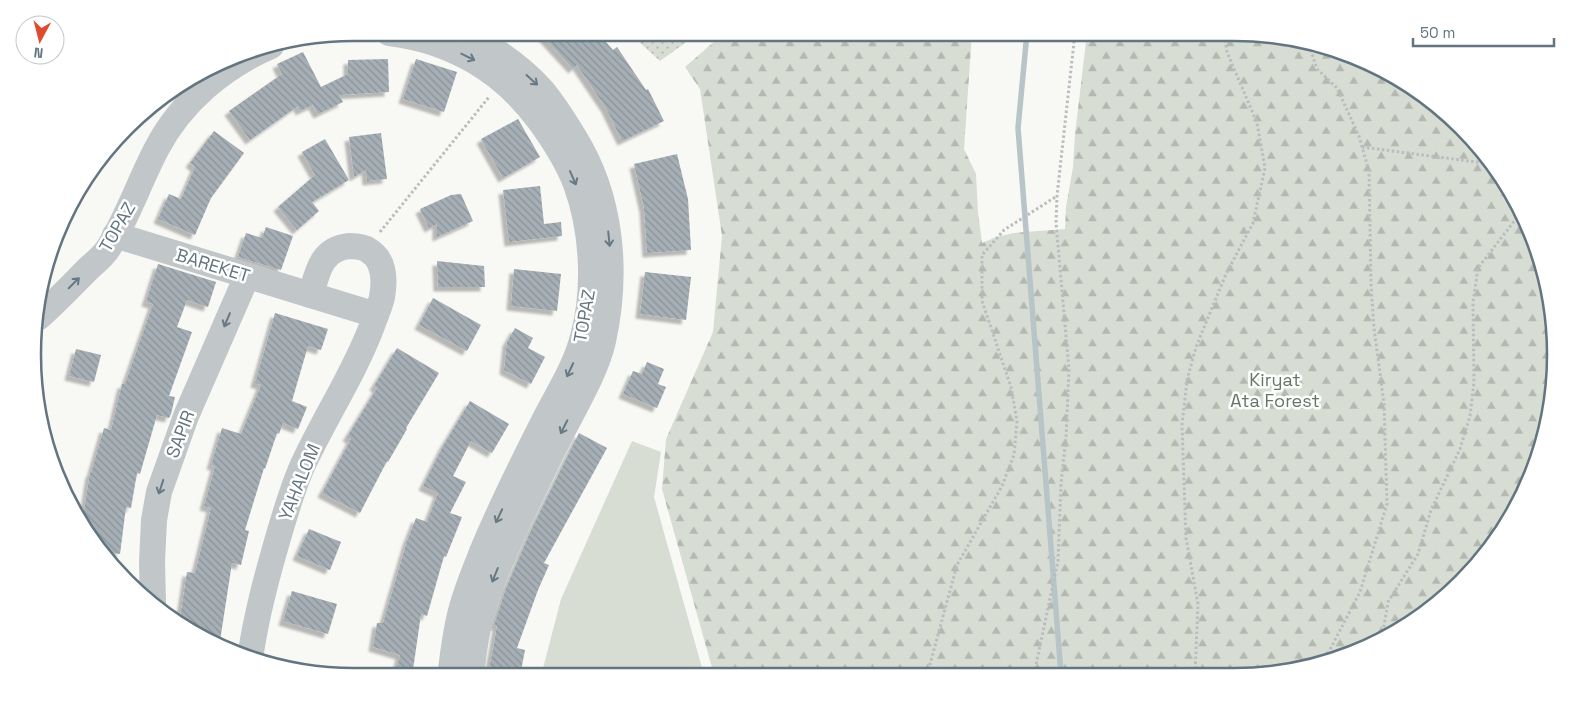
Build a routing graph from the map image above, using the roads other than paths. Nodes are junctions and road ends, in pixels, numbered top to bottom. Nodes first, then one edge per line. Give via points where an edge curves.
1 (432, 41) edge
2 (481, 41) edge
3 (234, 65) edge
4 (180, 94) edge
5 (157, 147) junction
6 (115, 235) junction
7 (247, 276) junction
8 (311, 295) junction
9 (44, 312) edge
10 (376, 315) junction
11 (153, 594) edge
12 (251, 650) edge
13 (451, 668) edge
14 (472, 668) edge

1 -> 13 street, TOPAZ via 478,62 525,102 546,130 576,183 589,239 591,273 583,337 572,367 533,442 470,582 460,615
2 -> 14 street, TOPAZ via 540,88 582,150 603,208 609,236 611,274 603,342 590,376 501,558 480,620
3 - 5 street, TOPAZ via 201,91 176,117
4 - 5 street, TOPAZ via 169,113
5 - 6 street, TOPAZ
6 - 7 street, BAREKET
9 -> 6 street, TOPAZ via 108,249
7 - 8 street, BAREKET
7 -> 11 street, SAPIR via 186,416 158,492 152,553
8 - 10 street
8 - 10 street, YAHALOM via 320,265 329,254 340,247 367,248 383,268 382,298
10 - 12 street, YAHALOM via 363,349 301,470 265,582

